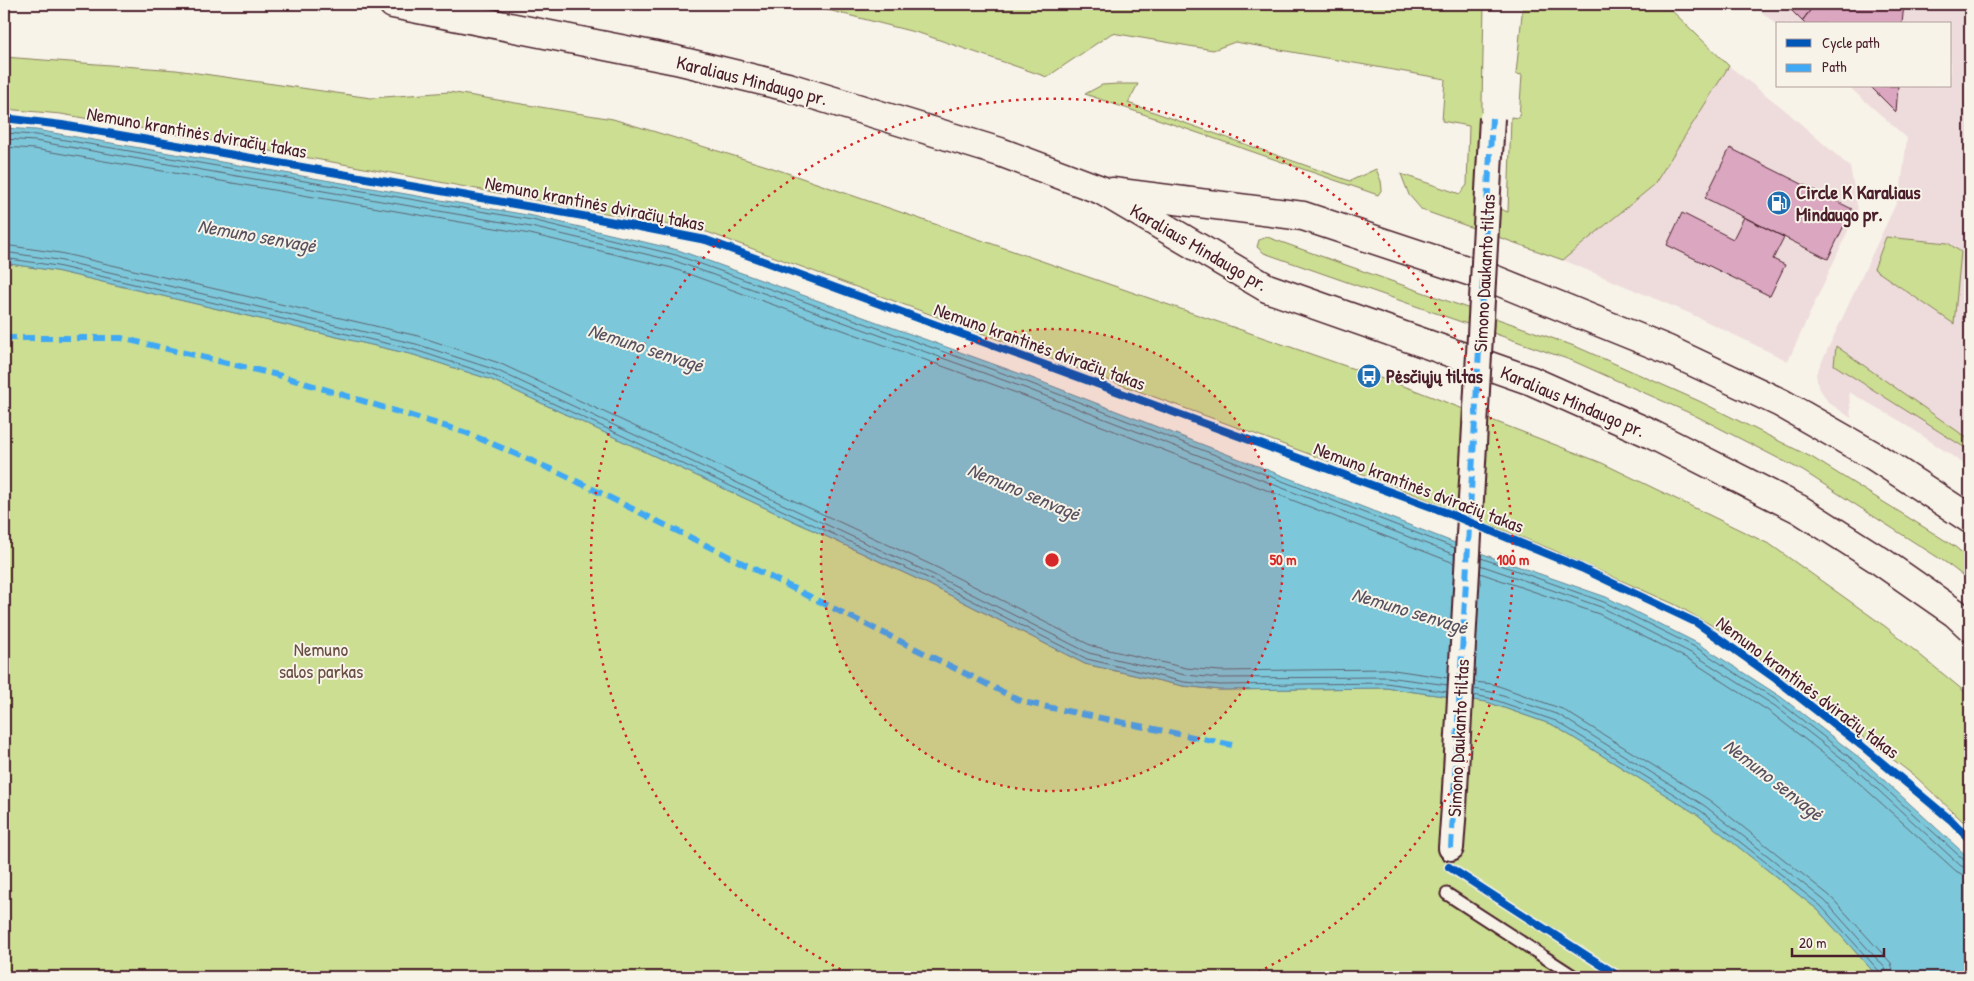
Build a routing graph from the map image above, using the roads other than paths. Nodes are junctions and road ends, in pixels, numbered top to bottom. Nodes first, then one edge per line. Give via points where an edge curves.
1 (393, 4) edge
2 (461, 11) edge
3 (1492, 118) dead end
4 (1101, 190) junction
5 (1970, 519) edge
6 (1970, 627) edge
7 (1451, 848) dead end
8 (1447, 894) dead end
9 (1575, 977) edge

1 - 2 main road, Karaliaus Mindaugo pr.
2 - 4 main road, Karaliaus Mindaugo pr. via 788,87 1000,152
3 - 7 street, Simono Daukanto tiltas, bridge
4 - 5 main road, Karaliaus Mindaugo pr. via 1303,216 1493,279 1666,348 1781,404 1874,456
4 - 6 main road, Karaliaus Mindaugo pr. via 1267,288 1532,381 1655,436 1799,509 1879,560
8 - 9 lane

